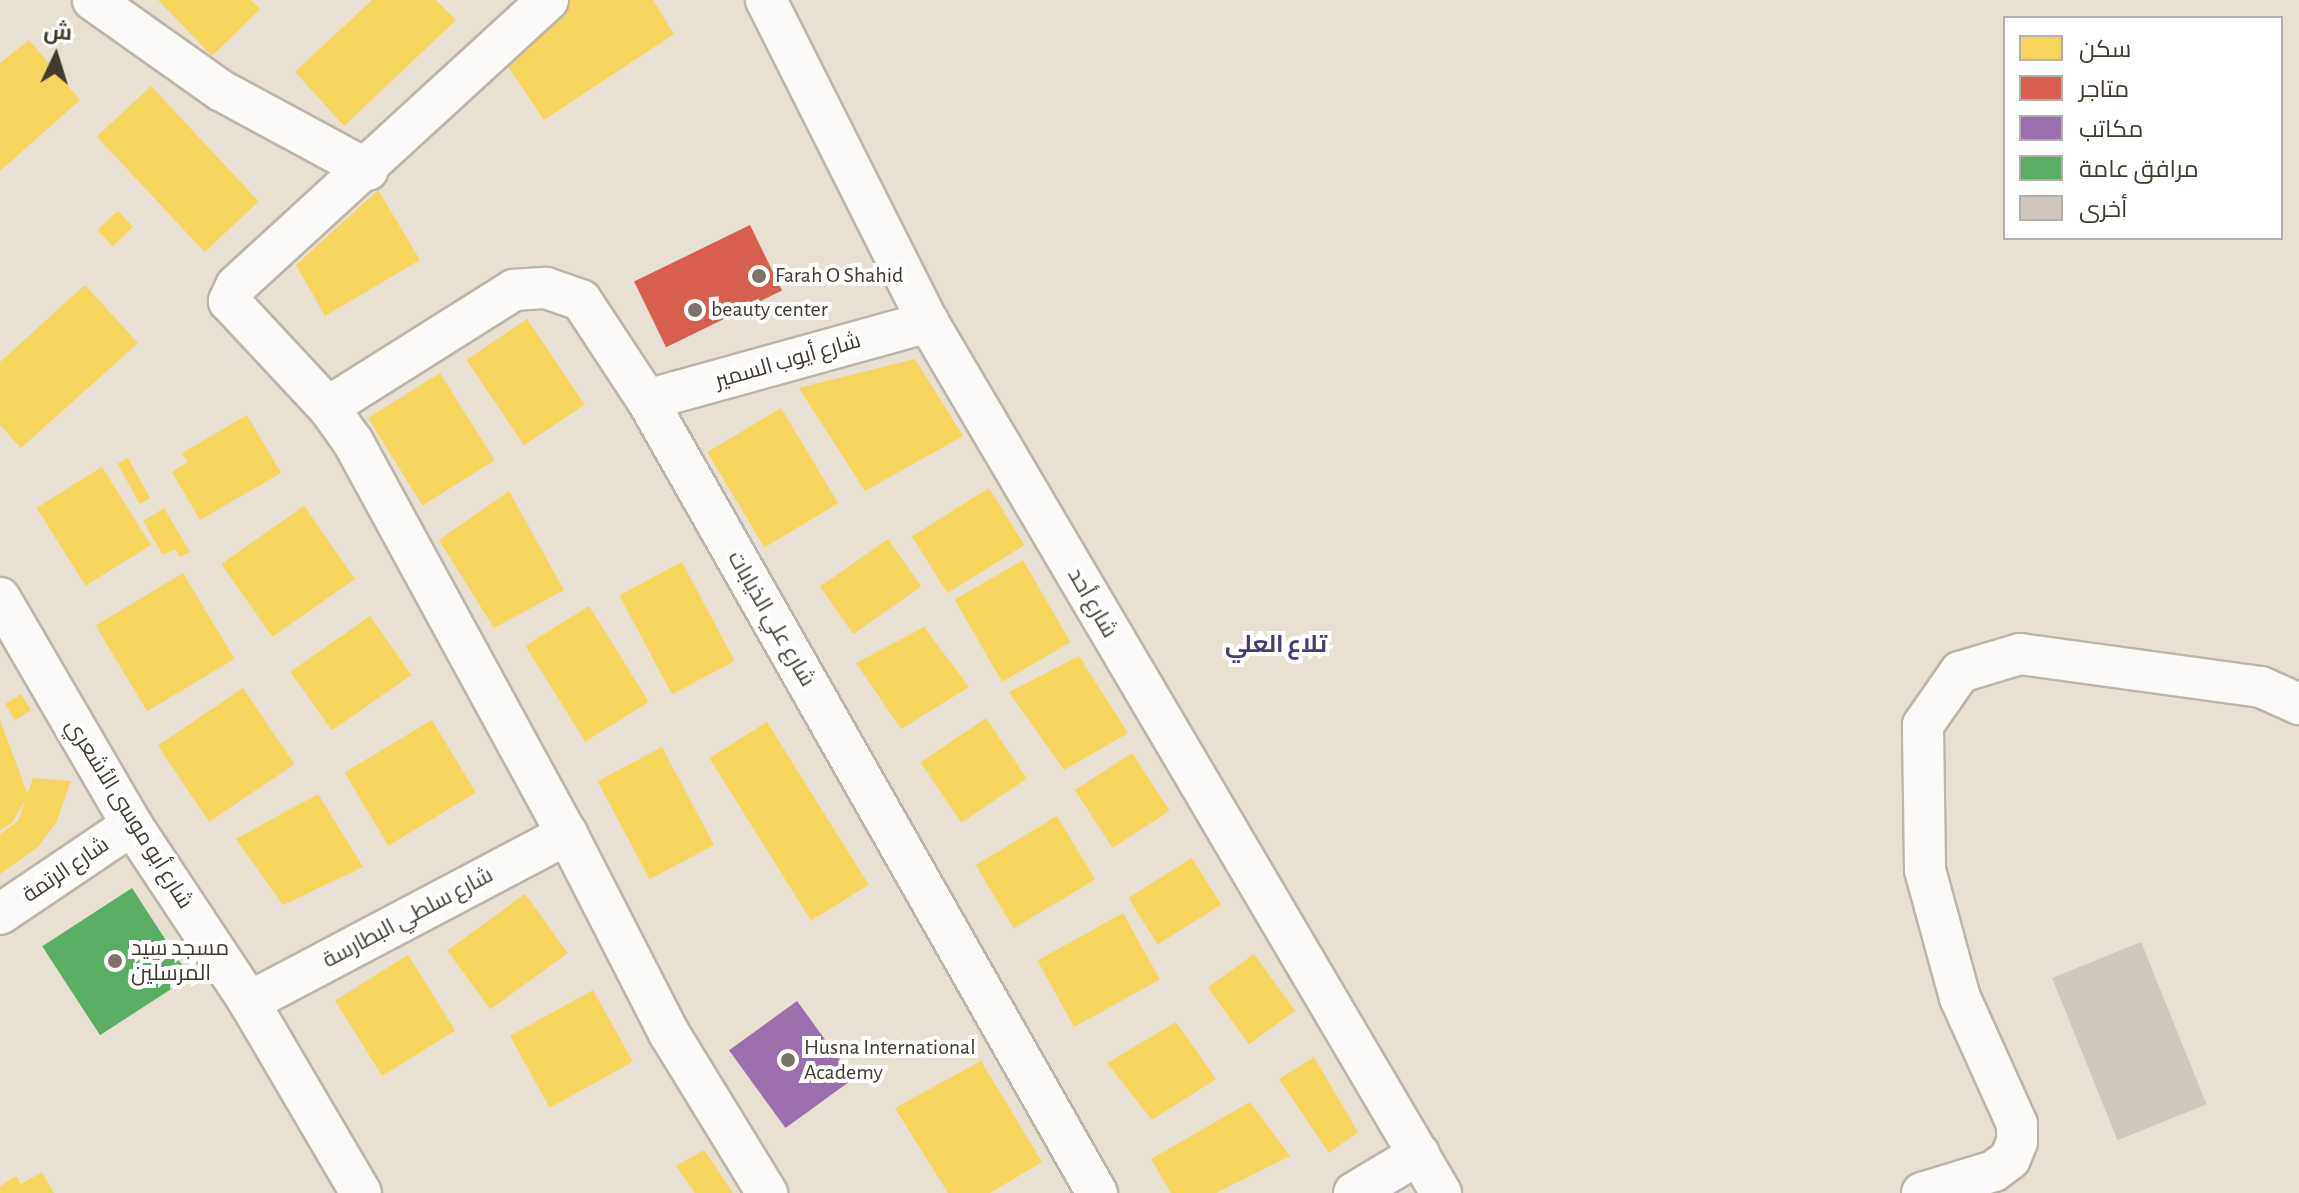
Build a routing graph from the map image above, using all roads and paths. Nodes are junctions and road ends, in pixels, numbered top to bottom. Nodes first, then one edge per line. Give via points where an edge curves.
1 (93, 0) edge
2 (548, 0) edge
3 (766, 0) edge
4 (368, 170) junction
5 (928, 322) junction
6 (647, 400) junction
7 (328, 407) junction
8 (0, 598) edge
9 (2299, 704) edge
10 (132, 825) junction
11 (567, 834) junction
12 (0, 914) edge
13 (249, 1002) junction
14 (1419, 1154) junction
15 (361, 1193) edge
16 (767, 1193) edge
17 (1097, 1193) edge
18 (1354, 1193) edge
19 (1441, 1193) edge
20 (1922, 1193) edge

1 - 4 street via 220,90
2 - 4 street
3 - 5 street, شارع أحد
4 - 7 street via 232,290 229,301
5 - 6 street, شارع أيوب السمير
5 - 14 street, شارع أحد
6 - 7 street, شارع علي الذيابات via 581,300 546,288 514,290
6 - 17 street, شارع علي الذيابات
7 - 11 street via 353,442
8 - 10 street, شارع أبو موسى الأشعري
9 - 20 street via 2261,687 2020,654 1960,672 1923,725 1925,870 1960,998 2017,1124 2017,1142 2010,1159 1994,1171
10 - 12 street, شارع الرتمة
10 - 13 street, شارع أبو موسى الأشعري
11 - 13 street, شارع سلطي البطارسة
11 - 16 street via 669,1033
13 - 15 street, شارع أبو موسى الأشعري
14 - 18 street
14 - 19 street, شارع أحد

